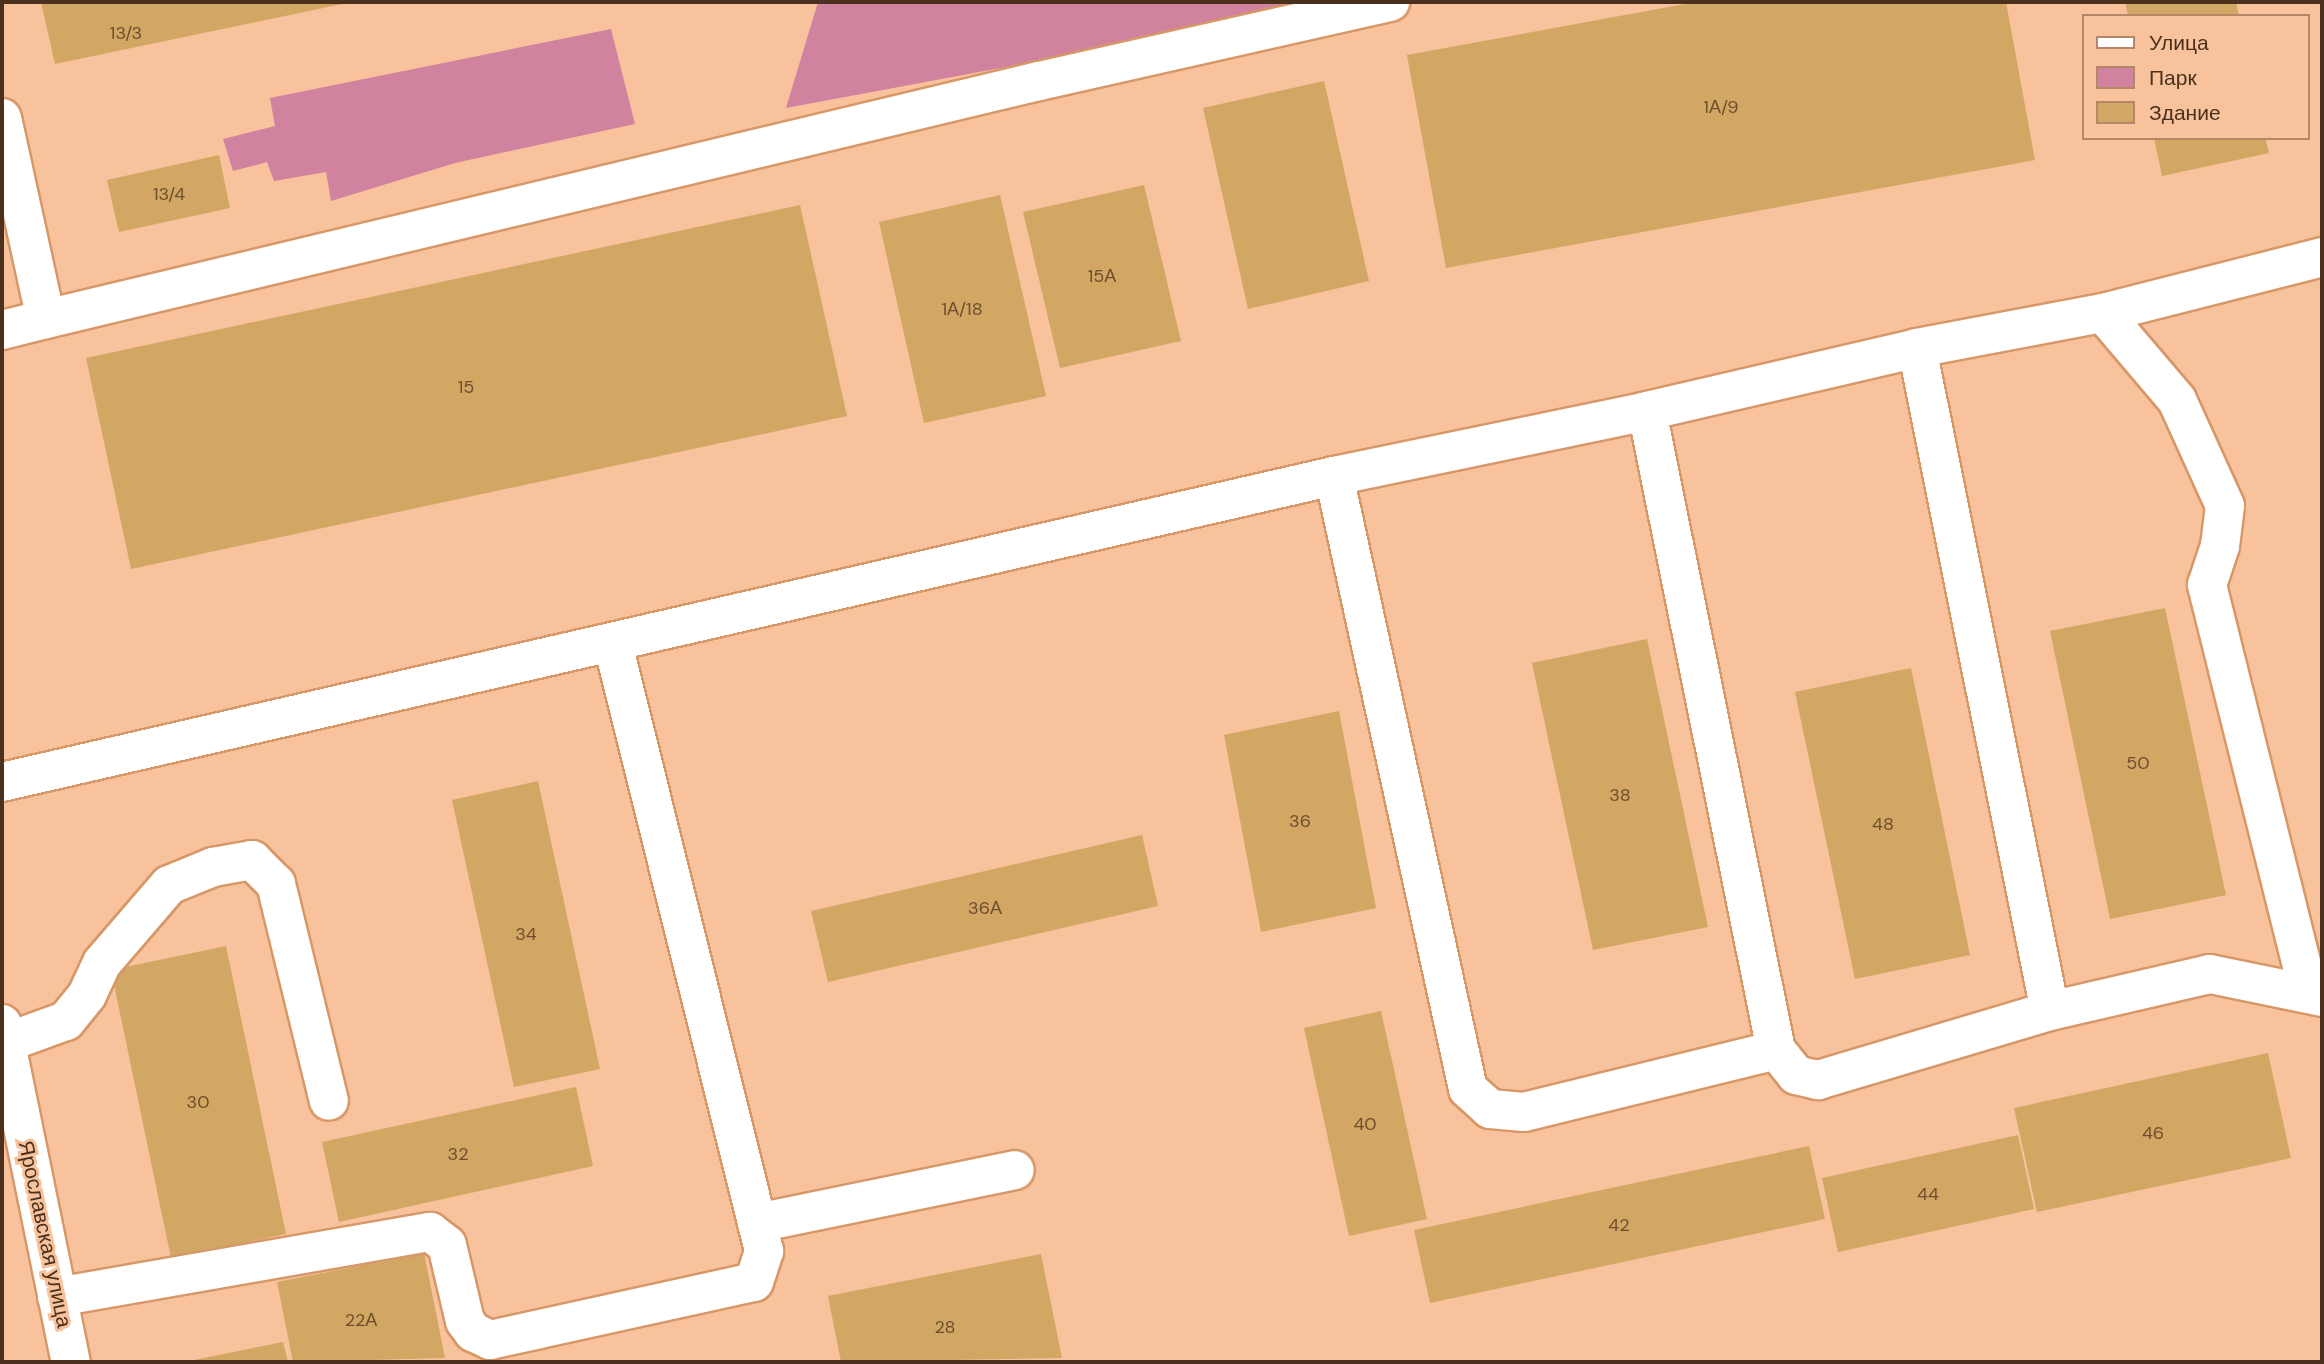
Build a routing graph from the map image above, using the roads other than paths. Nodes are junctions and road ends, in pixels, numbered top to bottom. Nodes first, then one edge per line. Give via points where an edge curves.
1 (1390, 2) edge
2 (2, 118) edge
3 (2322, 257) edge
4 (2103, 313) junction
5 (46, 319) junction
6 (2, 330) edge
7 (1917, 348) junction
8 (1647, 411) junction
9 (1334, 476) junction
10 (613, 645) junction
11 (2, 782) edge
12 (2315, 994) edge
13 (2050, 1011) junction
14 (3, 1037) edge
15 (1776, 1051) junction
16 (329, 1101) dead end
17 (1015, 1170) dead end
18 (757, 1223) junction
19 (57, 1297) junction
20 (71, 1362) edge

1 - 5 street via 1025,84
2 - 5 street
3 - 4 street
4 - 7 street
4 - 12 street via 2177,400 2225,506 2220,546 2207,585
5 - 6 street
7 - 8 street
7 - 13 street
8 - 9 street
8 - 15 street
9 - 10 street
9 - 15 street via 1468,1089 1490,1109 1524,1112
10 - 11 street
10 - 18 street
12 - 13 street via 2210,974
13 - 15 street via 1818,1080 1796,1075
14 - 16 street via 66,1021 87,995 102,963 169,885 213,867 252,860 276,884
14 - 19 street, Ярославская улица
17 - 18 street
18 - 19 street via 764,1251 754,1282 490,1340 473,1332 465,1321 447,1245 430,1232
19 - 20 street, Ярославская улица

